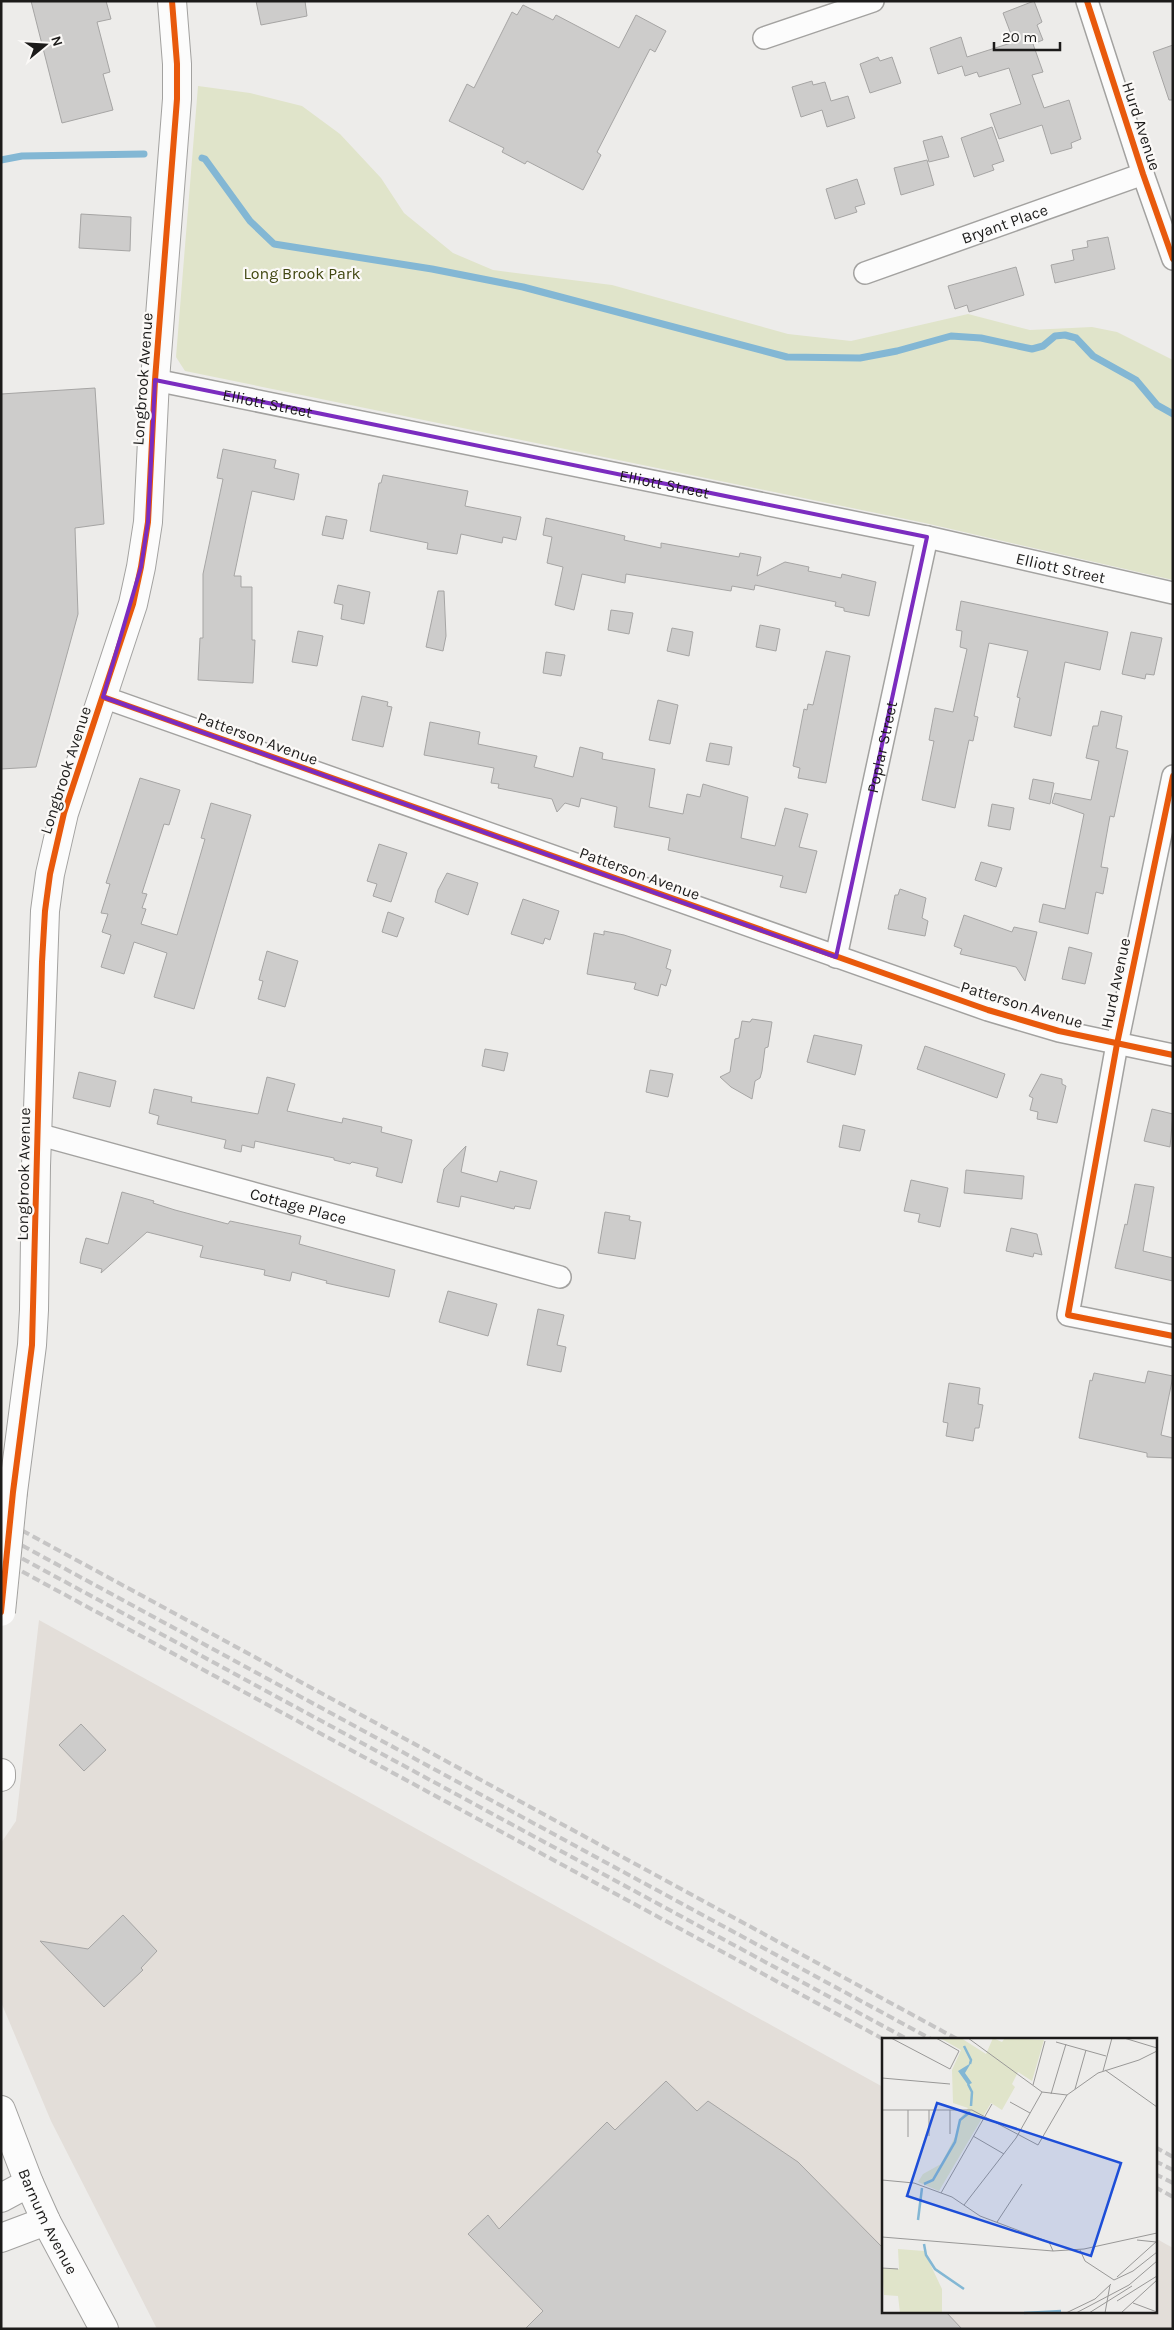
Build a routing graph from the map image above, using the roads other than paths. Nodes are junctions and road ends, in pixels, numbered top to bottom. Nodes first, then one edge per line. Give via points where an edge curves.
1 (172, 1) edge
2 (873, 1) edge
3 (1087, 1) edge
4 (764, 38) dead end
5 (1143, 174) junction
6 (1173, 259) edge
7 (865, 273) dead end
8 (155, 380) junction
9 (927, 537) junction
10 (1173, 593) edge
11 (103, 697) junction
12 (1173, 776) edge
13 (836, 957) junction
14 (1117, 1044) junction
15 (1173, 1055) edge
16 (37, 1134) junction
17 (560, 1278) dead end
18 (1173, 1336) edge
19 (1, 1612) edge
20 (1, 2110) edge
21 (29, 2183) junction
22 (1, 2198) edge
23 (46, 2221) junction
24 (1, 2238) edge
25 (104, 2329) edge

1 - 8 street, Longbrook Avenue via 177,99
2 - 4 street
3 - 5 street, Hurd Avenue
5 - 6 street, Hurd Avenue
5 - 7 street, Bryant Place
8 - 9 street, Elliott Street
8 - 11 street, Longbrook Avenue via 148,522 141,567 133,604
9 - 10 street, Elliott Street
9 - 13 street, Poplar Street
11 - 13 street, Patterson Avenue
11 - 16 street, Longbrook Avenue via 64,813 50,874 42,962
12 - 14 street, Hurd Avenue
13 - 14 street, Patterson Avenue via 997,1013
14 - 15 street, Patterson Avenue
14 - 18 street, Hurd Avenue via 1068,1315
16 - 17 street, Cottage Place
16 - 19 street, Longbrook Avenue, bridge via 32,1345 12,1492
20 - 21 street, Barnum Avenue
21 - 22 street
21 - 23 street, Barnum Avenue
23 - 24 street
23 - 25 street, Barnum Avenue

